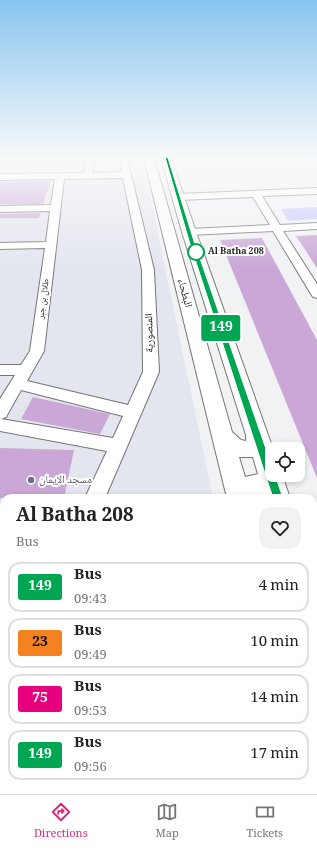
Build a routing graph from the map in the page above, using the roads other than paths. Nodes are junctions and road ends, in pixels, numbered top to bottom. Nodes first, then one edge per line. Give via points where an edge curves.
1 (58, 195) edge
2 (131, 195) edge
3 (158, 195) edge
4 (216, 195) edge
5 (257, 195) edge
6 (178, 197) joint
7 (56, 208) junction
8 (0, 209) edge
9 (317, 226) edge
10 (276, 228) junction
11 (189, 232) junction
12 (51, 245) junction
13 (0, 246) edge
14 (317, 294) edge
15 (0, 370) edge
16 (26, 370) junction
17 (17, 384) junction
18 (133, 412) junction
19 (0, 413) edge
20 (0, 425) edge
21 (221, 432) junction
22 (257, 435) junction
23 (117, 446) junction
24 (96, 494) edge
25 (238, 494) edge
26 (244, 494) edge
27 (277, 494) edge

1 - 7 street, طلال بن جبر
2 - 18 street, المنصورية via 149,278 151,372
3 - 21 main road, البطحاء
4 - 6 street
5 - 10 street
6 - 11 main road, البطحاء
7 - 8 street
7 - 12 street, طلال بن جبر
9 - 10 street
10 - 11 street
10 - 14 street
11 - 22 main road, البطحاء
12 - 13 street
12 - 16 street, طلال بن جبر via 37,351
15 - 16 street
16 - 17 street, طلال بن جبر
17 - 18 street
17 - 19 street, طلال بن جبر
18 - 23 street, المنصورية
20 - 23 street
21 - 22 main road via 224,440 245,450 258,445
21 - 25 main road, البطحاء
22 - 27 main road, البطحاء
23 - 24 street, المنصورية
26 - 27 main road via 249,485 254,484

